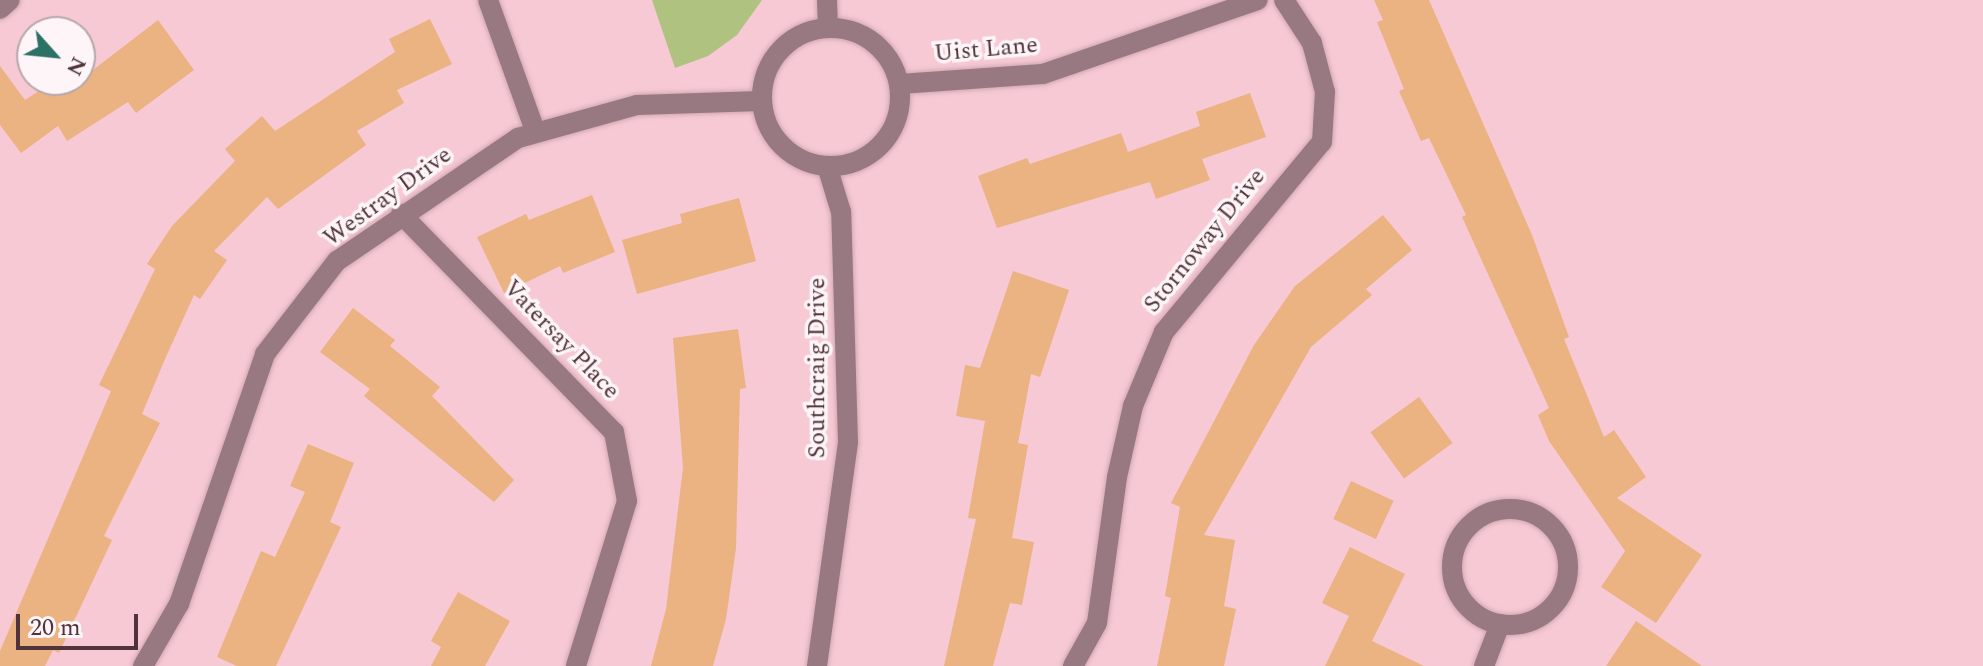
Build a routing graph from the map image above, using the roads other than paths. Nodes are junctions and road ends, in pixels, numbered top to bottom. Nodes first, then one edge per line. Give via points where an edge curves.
1 (10, 0) edge
2 (488, 0) edge
3 (827, 0) edge
4 (1258, 0) edge
5 (1284, 0) edge
6 (0, 9) edge
7 (828, 27) junction
8 (899, 84) junction
9 (761, 101) junction
10 (536, 133) junction
11 (827, 166) junction
12 (401, 214) junction
13 (1500, 624) junction
14 (143, 666) edge
15 (576, 666) edge
16 (817, 666) edge
17 (1073, 666) edge
18 (1484, 666) edge

1 - 6 street
2 - 10 street
3 - 7 street
4 - 8 street, Uist Lane via 1043,74
5 - 17 street, Stornoway Drive via 1312,43 1322,80 1322,142 1164,332 1133,406 1117,477 1097,623
7 - 8 street via 858,33 877,45
7 - 9 street via 801,34 777,52
8 - 11 street via 900,106 885,140 865,157
9 - 10 street, Westray Drive via 637,105
9 - 11 street via 768,125 784,148
10 - 12 street, Westray Drive via 518,138
11 - 16 street, Southcraig Drive via 841,212 848,442
12 - 14 street, Westray Drive via 337,261 265,354 179,604
12 - 15 street, Vatersay Place via 614,432 627,501
13 - 13 street via 1466,605 1452,564 1469,526 1489,513 1526,510 1554,528 1562,540 1568,562 1565,585 1538,618
13 - 18 street

